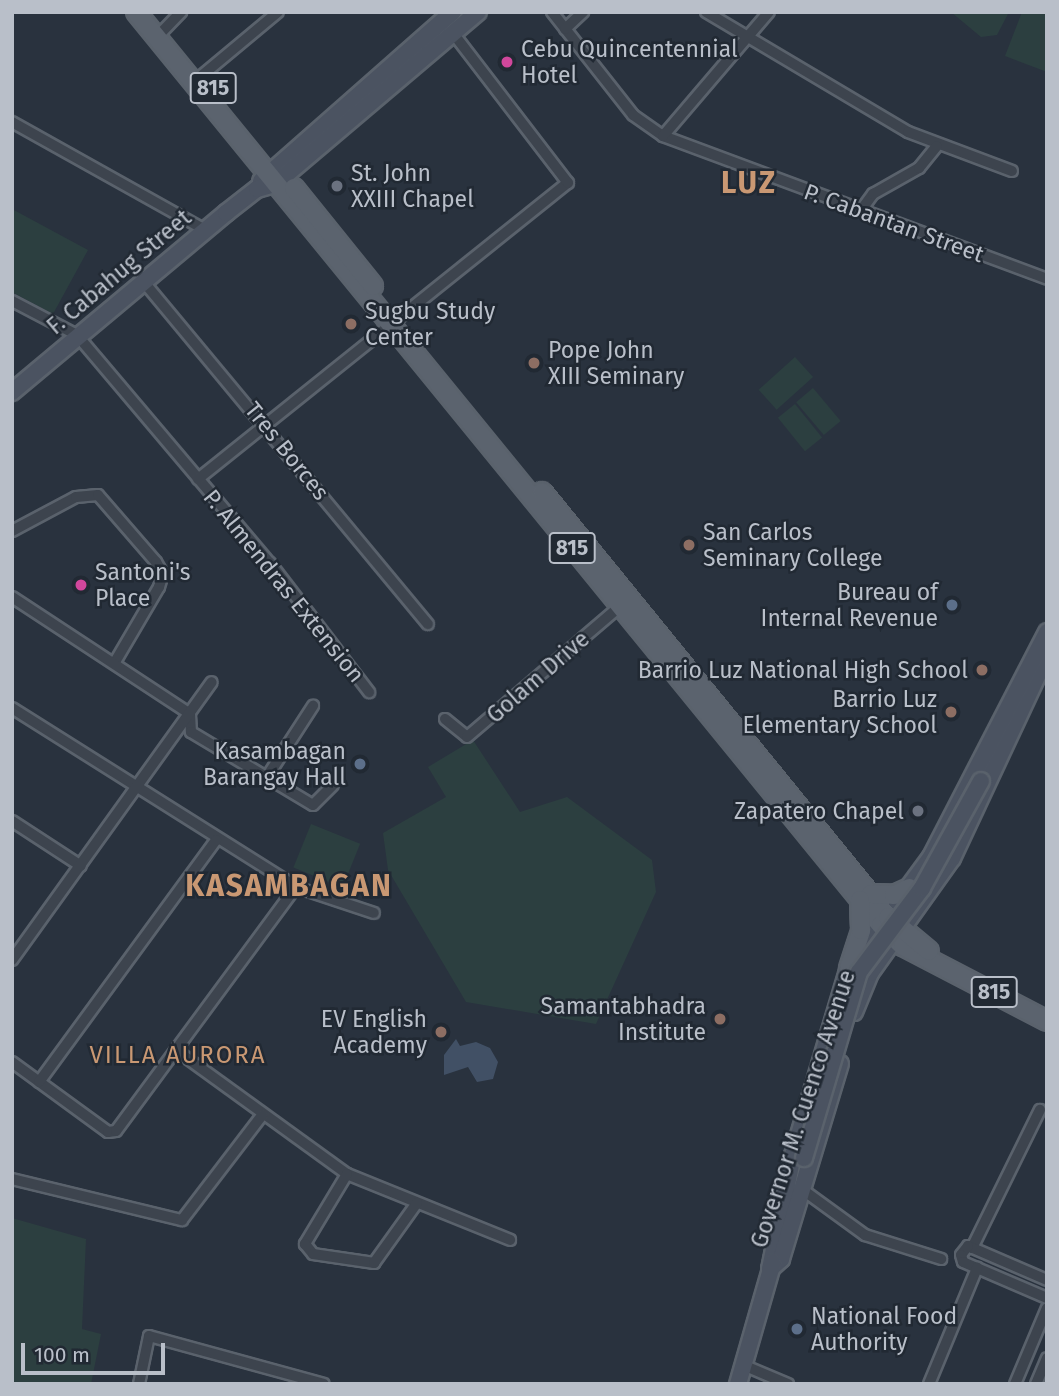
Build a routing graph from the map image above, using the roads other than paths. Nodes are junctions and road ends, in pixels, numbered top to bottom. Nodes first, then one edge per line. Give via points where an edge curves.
1 (136, 12) edge
2 (151, 12) edge
3 (181, 12) edge
4 (278, 12) edge
5 (453, 12) edge
6 (478, 12) edge
7 (552, 12) edge
8 (583, 12) edge
9 (706, 12) edge
10 (769, 12) edge
11 (565, 29) junction
12 (161, 33) junction
13 (453, 33) junction
14 (747, 39) junction
15 (198, 79) junction
16 (12, 122) edge
17 (663, 136) junction
18 (937, 146) junction
19 (1012, 171) dead end
20 (275, 174) junction
21 (862, 209) junction
22 (205, 230) junction
23 (1047, 279) edge
24 (143, 281) junction
25 (12, 301) edge
26 (395, 322) junction
27 (77, 335) junction
28 (12, 392) edge
29 (267, 425) junction
30 (198, 479) junction
31 (12, 531) edge
32 (12, 597) edge
33 (624, 602) junction
34 (428, 624) dead end
35 (1047, 632) edge
36 (1047, 642) edge
37 (1047, 655) edge
38 (114, 662) junction
39 (212, 682) dead end
40 (369, 692) dead end
41 (313, 706) dead end
42 (12, 708) edge
43 (190, 714) junction
44 (445, 719) dead end
45 (267, 777) junction
46 (333, 785) dead end
47 (137, 790) junction
48 (12, 821) edge
49 (216, 840) junction
50 (81, 866) junction
51 (913, 884) junction
52 (296, 887) junction
53 (932, 890) junction
54 (866, 897) junction
55 (374, 913) dead end
56 (885, 921) junction
57 (900, 935) junction
58 (14, 953) edge
59 (849, 969) junction
60 (867, 981) junction
61 (1047, 1021) edge
62 (177, 1051) junction
63 (12, 1062) edge
64 (38, 1082) junction
65 (1040, 1110) dead end
66 (263, 1114) junction
67 (347, 1174) junction
68 (12, 1179) edge
69 (803, 1189) junction
70 (417, 1203) junction
71 (510, 1240) dead end
72 (972, 1248) junction
73 (941, 1259) dead end
74 (977, 1268) junction
75 (770, 1269) junction
76 (1047, 1280) edge
77 (1047, 1298) edge
78 (1047, 1308) edge
79 (1047, 1358) edge
80 (743, 1365) junction
81 (270, 1370) junction
82 (139, 1384) edge
83 (267, 1384) edge
84 (324, 1384) edge
85 (738, 1384) edge
86 (788, 1384) edge
87 (929, 1384) edge
88 (1015, 1384) edge
89 (1036, 1384) edge

1 - 12 main road, 815
2 - 12 main road, 815
3 - 12 street
4 - 15 street
5 - 20 main road
6 - 13 main road
7 - 11 street, P. Cabantan Street
8 - 11 street
9 - 14 street
10 - 14 street
11 - 17 street, P. Cabantan Street via 633,115
12 - 15 main road, 815
13 - 20 main road
13 - 26 street, P. Almendras Extension via 568,183
14 - 17 street
14 - 18 street
15 - 20 main road, 815
16 - 22 street
17 - 21 street, P. Cabantan Street
18 - 19 street
18 - 21 street via 919,168 873,194
20 - 22 main road, F. Cabahug Street
20 - 26 main road, 815
21 - 23 street, P. Cabantan Street
22 - 24 main road, F. Cabahug Street
24 - 27 main road, F. Cabahug Street
24 - 29 street, Tres Borces
25 - 27 street
26 - 29 street, P. Almendras Extension
26 - 33 main road, 815
27 - 28 main road, F. Cabahug Street
27 - 30 street, P. Almendras Extension
29 - 30 street, P. Almendras Extension
29 - 34 street, Tres Borces
30 - 40 street, P. Almendras Extension
31 - 38 street via 76,496 97,495 156,562 163,574 159,587
32 - 38 street
33 - 44 street, Golam Drive via 467,737
33 - 54 main road, 815
35 - 51 main road, Governor M. Cuenco Avenue
36 - 75 main road, Governor M. Cuenco Avenue, bridge via 981,781 922,888 859,972
37 - 53 main road, Governor M. Cuenco Avenue via 989,787
38 - 43 street
39 - 43 street
41 - 45 street
42 - 47 street
43 - 45 street via 191,732
43 - 47 street
45 - 46 street via 318,805
47 - 49 street
47 - 50 street
48 - 50 street
49 - 52 street
49 - 64 street
50 - 58 street
51 - 53 main road via 922,891
51 - 54 main road via 894,895
51 - 56 main road, Governor M. Cuenco Avenue
52 - 55 street
52 - 62 street
53 - 57 main road, Governor M. Cuenco Avenue
54 - 56 main road, 815
54 - 59 main road
56 - 57 main road, 815
56 - 59 main road, Governor M. Cuenco Avenue
57 - 60 main road, Governor M. Cuenco Avenue
57 - 61 main road, 815
59 - 60 main road via 861,969
59 - 75 main road, Governor M. Cuenco Avenue via 793,1155
60 - 69 main road, Governor M. Cuenco Avenue
62 - 64 street via 116,1131 108,1132
62 - 66 street
63 - 64 street
65 - 72 street
66 - 67 street
66 - 68 street via 182,1220
67 - 70 street
67 - 70 street via 305,1244 313,1254 374,1263
69 - 73 street via 865,1235
69 - 75 main road, Governor M. Cuenco Avenue via 781,1259
70 - 71 street
72 - 74 street via 961,1258
72 - 76 street
74 - 77 street
74 - 87 street
75 - 80 main road, Governor M. Cuenco Avenue
78 - 88 street
79 - 89 street
80 - 85 main road, Governor M. Cuenco Avenue
80 - 86 street
81 - 82 street via 149,1336
81 - 83 street
81 - 84 street

